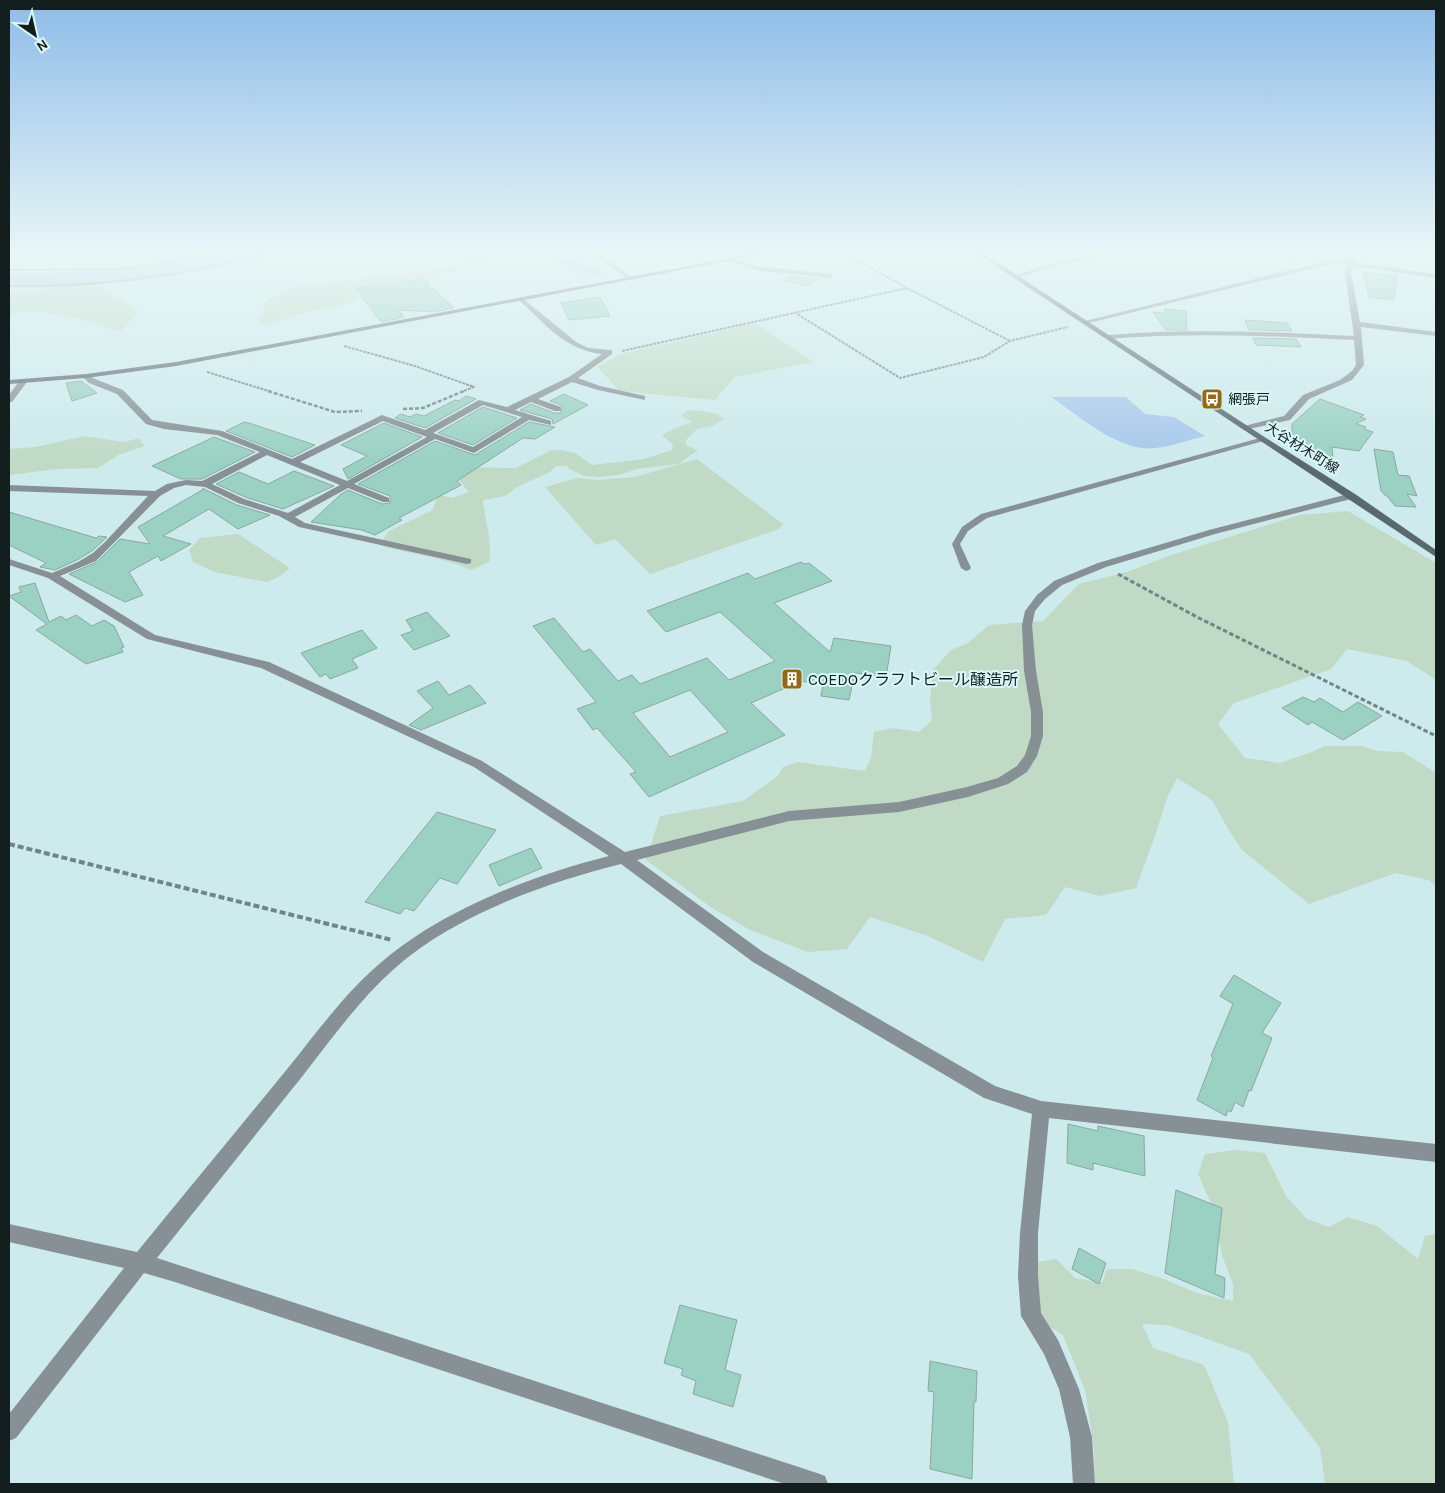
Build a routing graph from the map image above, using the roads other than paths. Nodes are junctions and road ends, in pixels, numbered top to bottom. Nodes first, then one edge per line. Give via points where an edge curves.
1 (409, 321) edge
2 (543, 321) edge
3 (1090, 321) edge
4 (1356, 321) edge
5 (1085, 322) joint
6 (1357, 324) junction
7 (1436, 334) edge
8 (1108, 337) junction
9 (1358, 338) junction
10 (86, 376) junction
11 (572, 379) junction
12 (9, 382) edge
13 (23, 382) junction
14 (642, 398) dead end
15 (531, 399) junction
16 (9, 400) edge
17 (558, 409) dead end
18 (508, 410) junction
19 (528, 417) junction
20 (548, 423) dead end
21 (1244, 427) junction
22 (430, 435) junction
23 (1263, 440) junction
24 (266, 453) junction
25 (292, 463) junction
26 (204, 484) junction
27 (346, 484) junction
28 (9, 488) edge
29 (157, 494) junction
30 (1352, 496) junction
31 (386, 500) dead end
32 (288, 517) junction
33 (1436, 554) edge
34 (467, 561) dead end
35 (9, 562) edge
36 (966, 568) dead end
37 (52, 576) junction
38 (622, 858) junction
39 (1041, 1110) junction
40 (1436, 1153) edge
41 (9, 1233) edge
42 (140, 1263) junction
43 (9, 1431) edge
44 (817, 1484) edge
45 (1084, 1484) edge

1 - 10 street via 188,362
2 - 11 street via 573,344 588,350 609,352
3 - 5 street
4 - 6 street
5 - 8 street, 大谷材木町線
6 - 7 street
6 - 9 street
8 - 9 street via 1166,332
8 - 21 street, 大谷材木町線
9 - 21 street via 1360,365 1349,380 1309,396 1287,418
10 - 13 street
10 - 24 street via 120,392 149,422 220,433
11 - 14 street
11 - 15 street
12 - 13 street
13 - 16 street
15 - 17 street
15 - 18 street
18 - 19 street
18 - 22 street via 482,402
19 - 20 street
19 - 22 street via 474,450
21 - 23 street, 大谷材木町線
22 - 25 street via 382,418
22 - 27 street
23 - 30 street, 大谷材木町線
23 - 36 lane via 984,516 965,528 956,544
24 - 25 street
24 - 26 street
25 - 27 street
26 - 29 street via 178,483
26 - 32 street
27 - 31 street
27 - 32 street
28 - 29 street
29 - 37 street via 96,556
30 - 33 street, 大谷材木町線
30 - 38 street via 1102,565 1058,583 1030,611 1027,626 1038,736 1022,769 1003,781 899,807 788,816
32 - 34 street via 302,525
35 - 37 street
37 - 38 street via 151,637 265,664 478,764
38 - 39 street via 758,957 990,1092
38 - 42 street via 568,872 514,893 449,923 388,964 349,1006
39 - 40 street
39 - 45 street via 1029,1233 1031,1316 1051,1347 1070,1389 1081,1437
41 - 42 street
42 - 43 street
42 - 44 street

